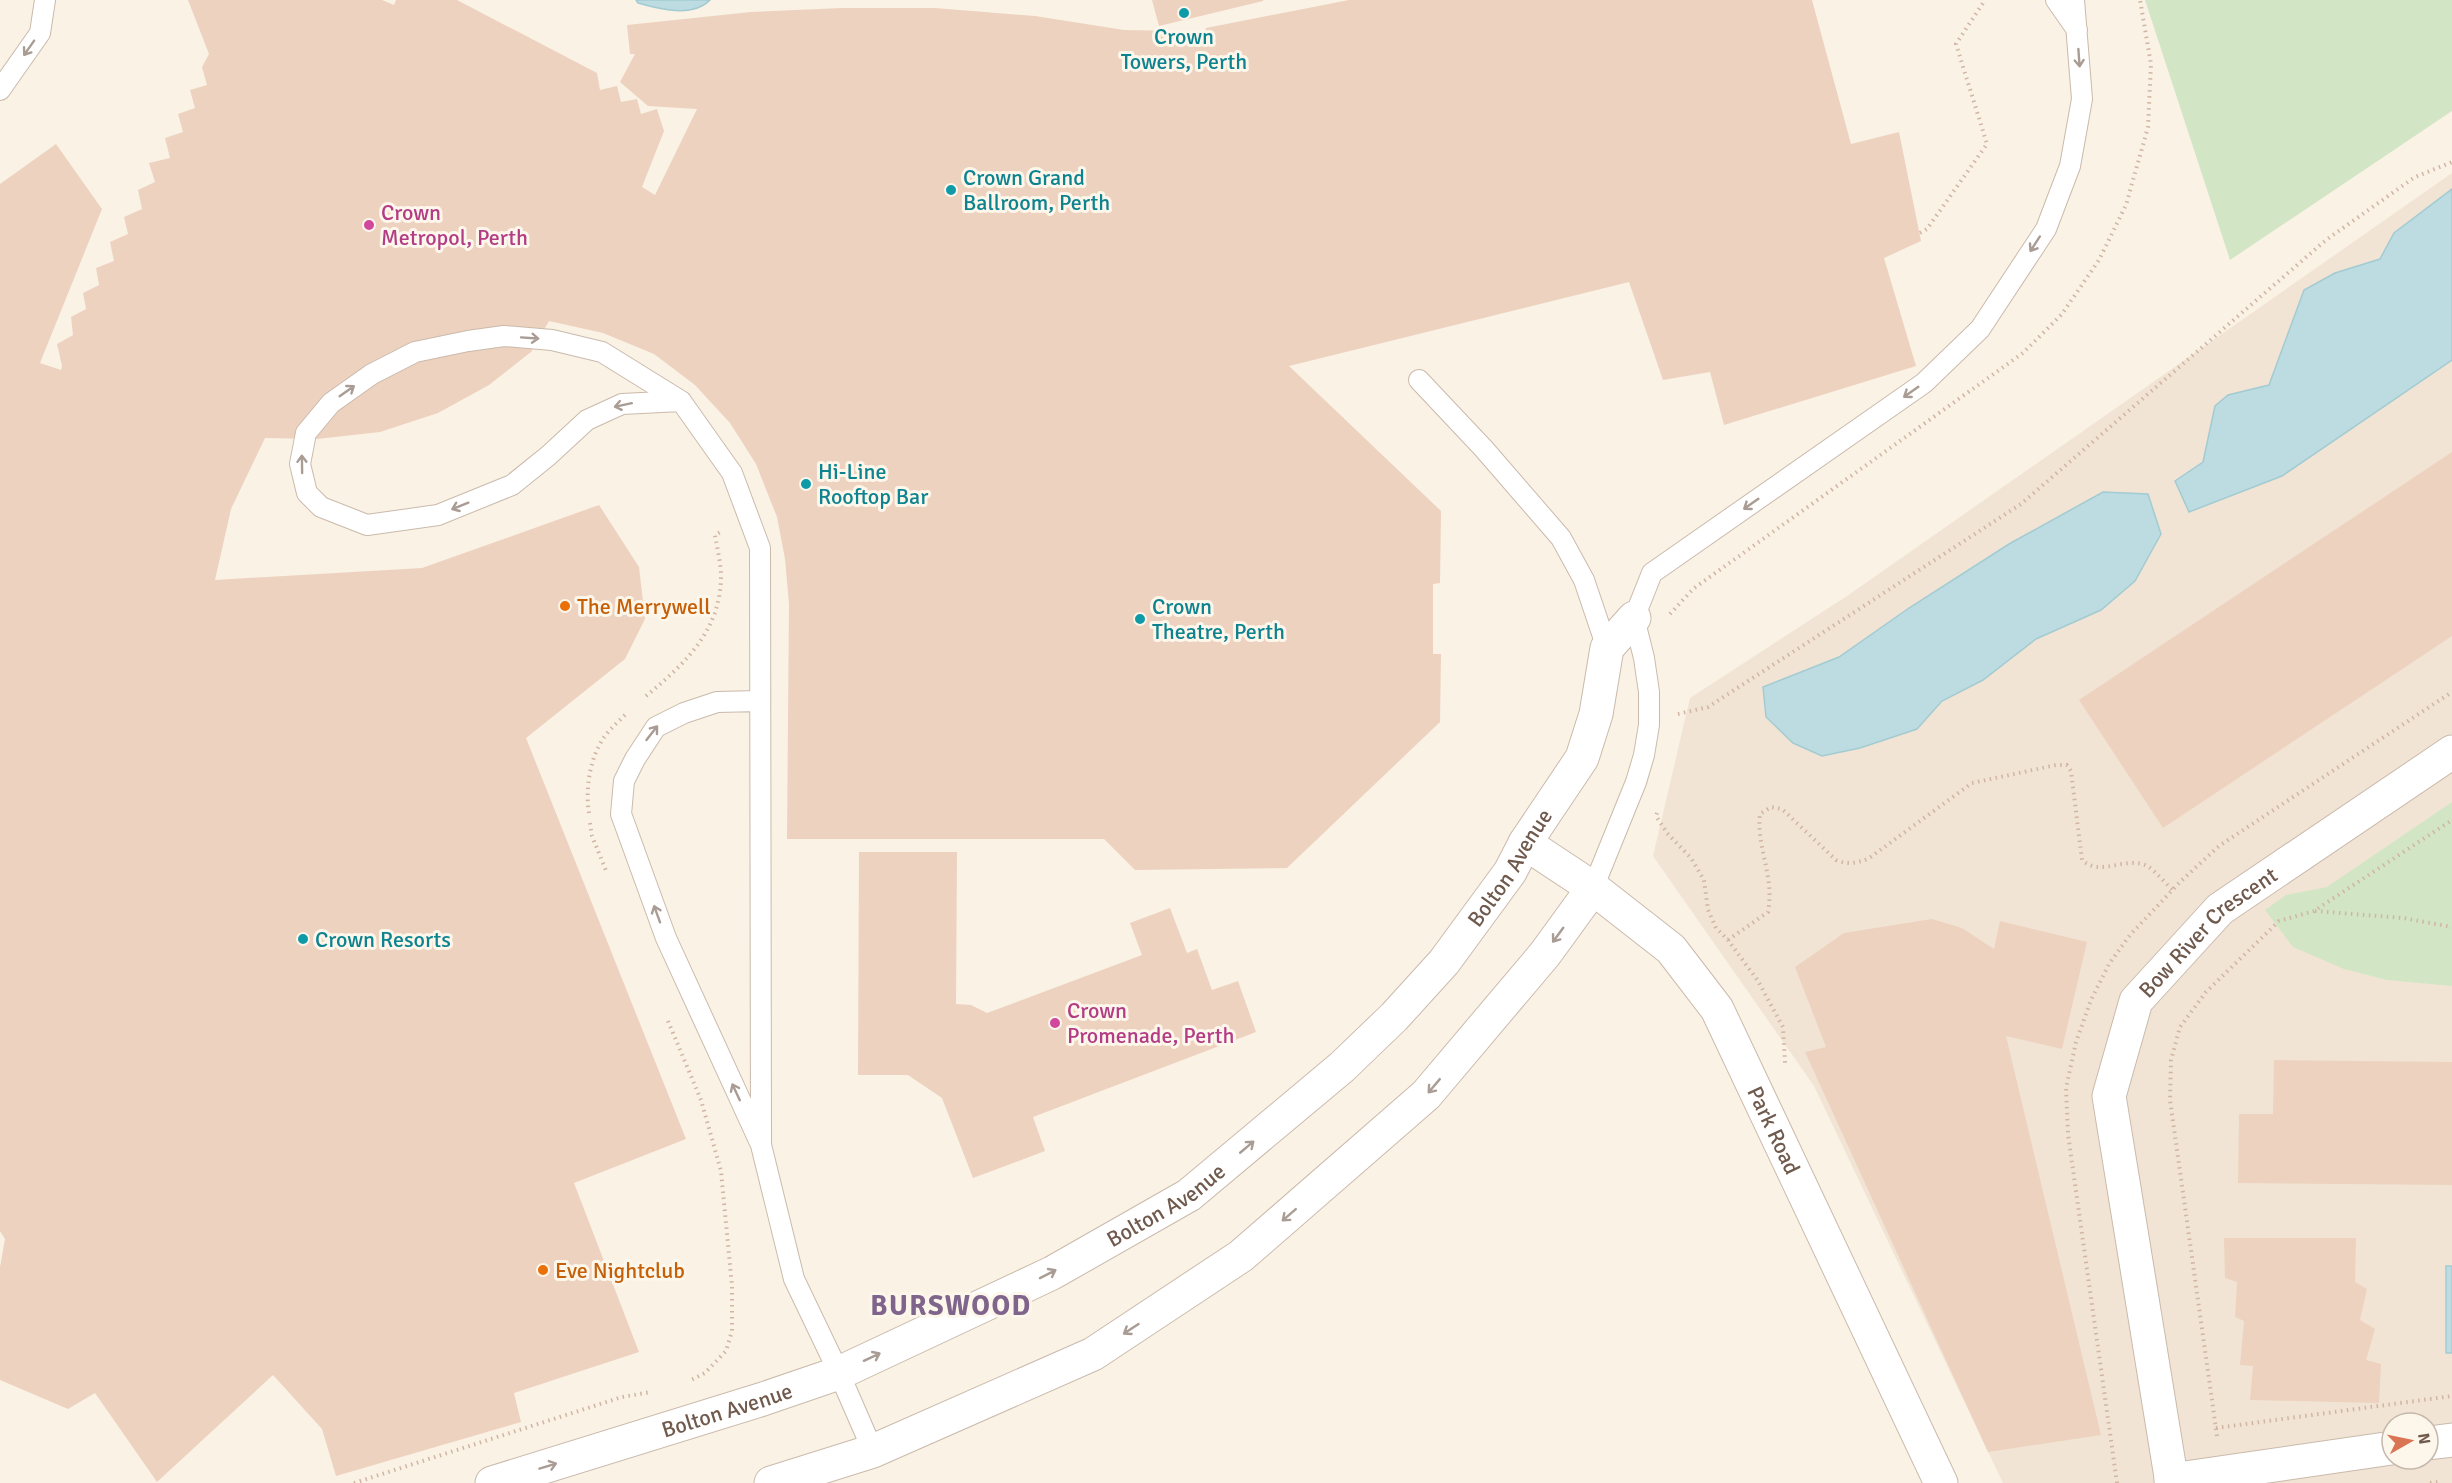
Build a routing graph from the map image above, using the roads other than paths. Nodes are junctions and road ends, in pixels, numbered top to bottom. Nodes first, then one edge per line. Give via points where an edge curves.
1 (45, 0) edge
2 (2056, 0) edge
3 (2074, 0) edge
4 (2077, 30) junction
5 (0, 90) edge
6 (1419, 380) dead end
7 (681, 401) junction
8 (1634, 618) junction
9 (1607, 648) junction
10 (760, 701) junction
11 (2452, 752) edge
12 (1525, 843) junction
13 (1593, 888) junction
14 (761, 1145) junction
15 (839, 1373) junction
16 (2380, 1450) edge
17 (873, 1451) junction
18 (2172, 1482) edge
19 (492, 1483) edge
20 (771, 1483) edge
21 (1941, 1483) edge

1 -> 5 lane via 39,33
2 - 4 lane
3 - 4 lane
4 -> 8 lane via 2082,99 2070,166 2046,229 1980,329 1924,382 1652,573
6 - 9 lane, Bolton Avenue via 1561,537 1584,580
7 -> 7 lane via 621,404 587,420 512,485 438,515 367,525 321,507 307,493 300,464 306,433 331,403 372,374 415,352 468,340 504,336 552,340 602,352
7 - 10 lane via 732,473 760,548
8 - 9 street
8 - 13 lane via 1649,692 1649,725 1636,782
9 - 12 street, Bolton Avenue via 1596,714 1582,758
10 - 14 lane
14 -> 10 lane via 666,938 621,814 624,781 656,727 717,702
11 - 18 street, Bow River Crescent via 2220,909 2136,1001 2109,1096
12 - 13 street, Park Road
15 -> 12 street, Bolton Avenue via 1052,1273 1189,1195 1342,1067 1394,1017 1444,962 1510,872
13 -> 17 street via 1545,954 1426,1095 1241,1256 1093,1354
13 - 21 street, Park Road via 1671,949 1717,1009
14 - 15 lane via 794,1279
15 - 17 lane
19 -> 15 street, Bolton Avenue
16 - 18 street
17 - 20 street

